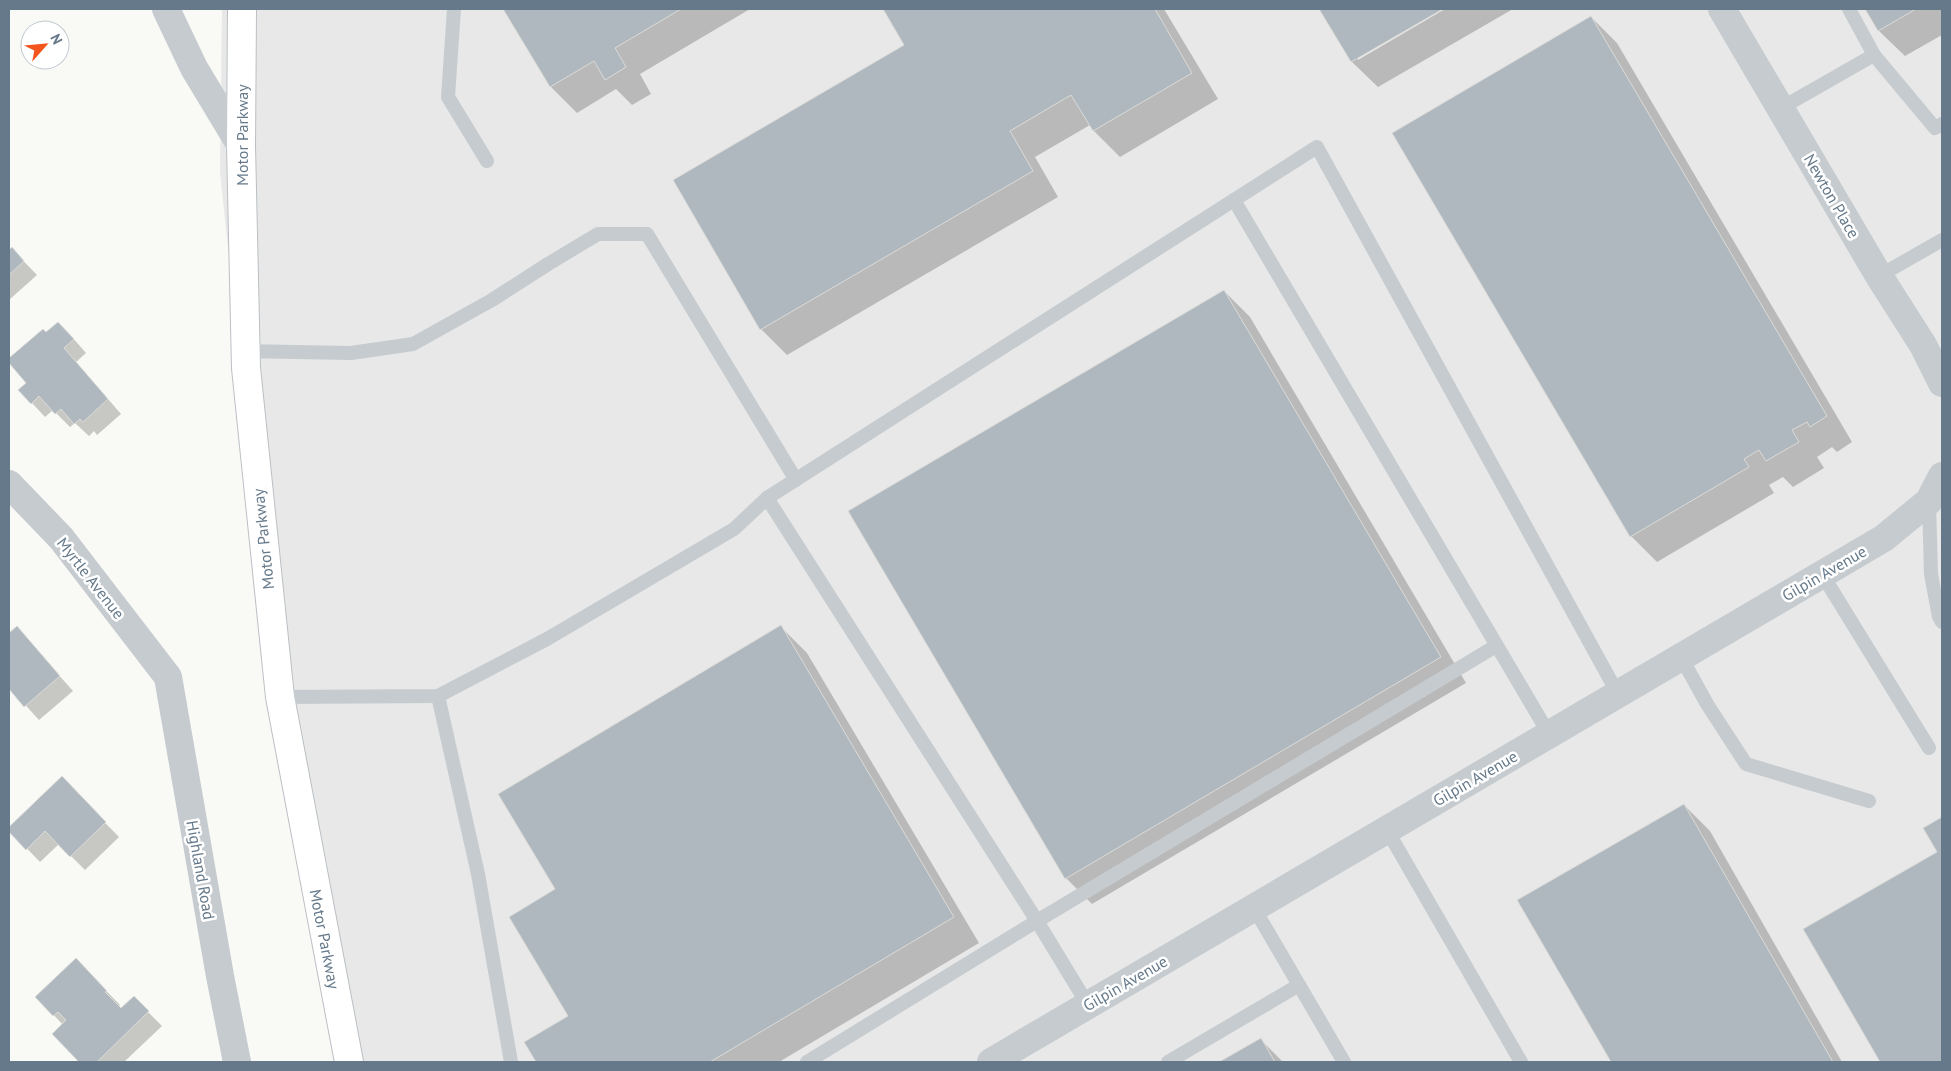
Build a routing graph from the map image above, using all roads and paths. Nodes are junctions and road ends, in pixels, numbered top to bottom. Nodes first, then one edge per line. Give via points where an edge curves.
1 (166, 9) edge
2 (242, 9) edge
3 (454, 9) edge
4 (1722, 9) edge
5 (1849, 9) edge
6 (1874, 55) junction
7 (1781, 108) junction
8 (1942, 124) edge
9 (240, 146) junction
10 (487, 161) dead end
11 (1234, 200) junction
12 (1942, 240) edge
13 (1879, 276) junction
14 (245, 351) junction
15 (1942, 383) edge
16 (1942, 476) edge
17 (796, 480) junction
18 (9, 484) edge
19 (767, 498) junction
20 (1929, 501) junction
21 (1822, 574) junction
22 (1942, 622) edge
23 (1496, 646) junction
24 (1682, 657) junction
25 (168, 677) joint
26 (1618, 694) junction
27 (438, 696) junction
28 (280, 697) junction
29 (1549, 734) junction
30 (1929, 748) dead end
31 (1869, 801) dead end
32 (1387, 830) junction
33 (1254, 908) junction
34 (1037, 921) junction
35 (1299, 985) junction
36 (1088, 1005) junction
37 (237, 1062) edge
38 (349, 1062) edge
39 (511, 1062) edge
40 (807, 1062) edge
41 (991, 1062) edge
42 (1168, 1062) edge
43 (1344, 1062) edge
44 (1521, 1062) edge

1 - 9 street via 194,68
2 - 9 main road, Motor Parkway
3 - 10 lane via 448,97
4 - 7 street, Newton Place
5 - 6 lane
6 - 7 lane
6 - 8 lane via 1935,128
7 - 13 street, Newton Place
9 - 14 main road, Motor Parkway
11 - 17 lane
11 - 23 lane
11 - 26 lane via 1316,148
12 - 13 lane
13 - 15 street, Newton Place via 1923,345
14 - 17 lane via 351,353 413,344 492,300 598,234 647,234
14 - 28 main road, Motor Parkway
16 - 20 street, Gilpin Avenue
17 - 19 lane
18 - 25 street, Myrtle Avenue via 61,538
19 - 27 lane via 734,529 546,638
19 - 34 lane
20 - 21 street, Gilpin Avenue via 1884,538
20 - 22 lane via 1931,574
21 - 24 street, Gilpin Avenue
21 - 30 lane
23 - 29 lane
23 - 34 lane
24 - 26 street, Gilpin Avenue
24 - 31 lane via 1707,704 1746,764
25 - 37 street, Highland Road
26 - 29 street, Gilpin Avenue
27 - 28 lane
27 - 39 lane via 478,874
28 - 38 main road, Motor Parkway
29 - 32 street, Gilpin Avenue
32 - 33 street, Gilpin Avenue
32 - 44 lane
33 - 35 lane
33 - 36 street, Gilpin Avenue
34 - 36 lane
34 - 40 lane
35 - 42 lane
35 - 43 lane
36 - 41 street, Gilpin Avenue

